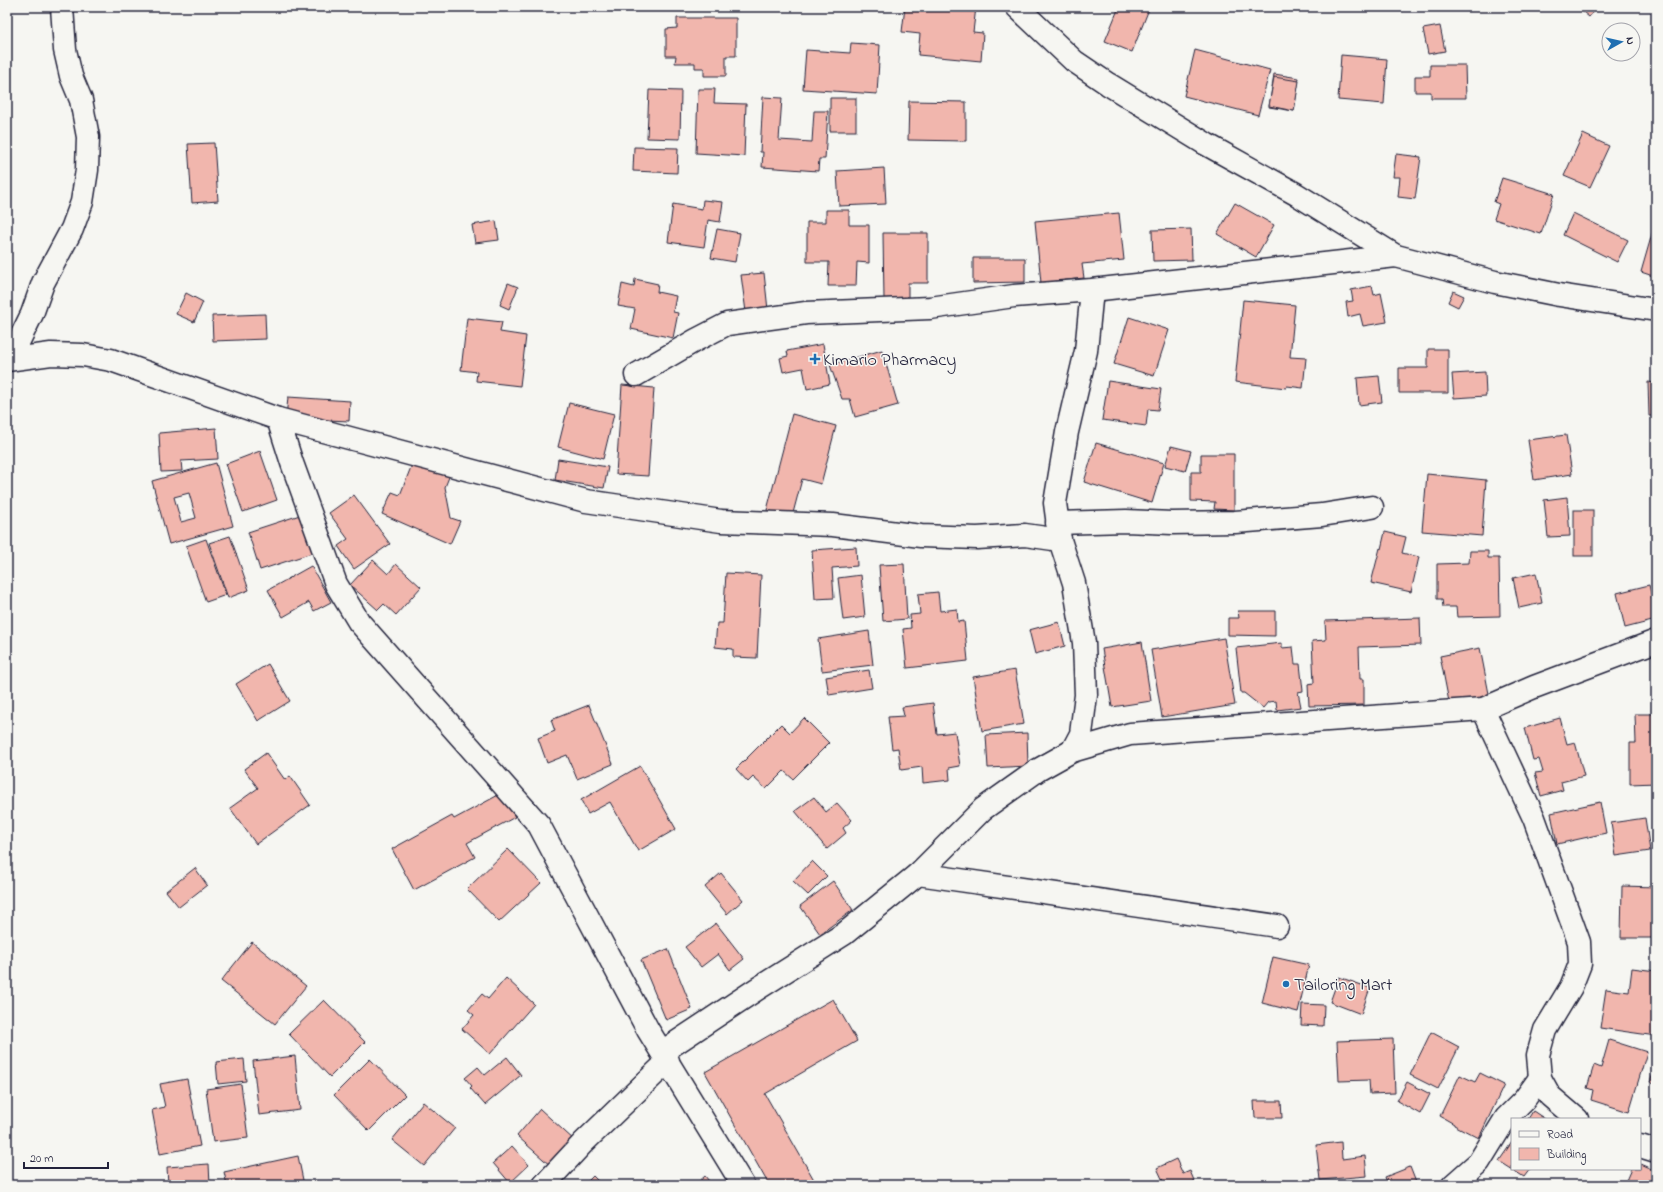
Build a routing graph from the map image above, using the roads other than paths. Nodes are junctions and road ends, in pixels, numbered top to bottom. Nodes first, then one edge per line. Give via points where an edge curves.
1 (62, 7) edge
2 (1017, 7) edge
3 (1396, 256) junction
4 (1092, 290) junction
5 (1656, 310) edge
6 (9, 360) edge
7 (636, 375) dead end
8 (278, 418) junction
9 (1372, 507) dead end
10 (1059, 531) junction
11 (1656, 641) edge
12 (1483, 709) junction
13 (1072, 751) junction
14 (918, 874) junction
15 (1277, 926) dead end
16 (665, 1057) junction
17 (1540, 1078) junction
18 (1576, 1118) edge
19 (1641, 1146) edge
20 (1656, 1151) edge
21 (544, 1185) edge
22 (743, 1185) edge
23 (1453, 1185) edge

1 - 6 street via 65,50 71,76 81,100 88,137 85,183 82,202 72,229 43,283 32,314
2 - 3 street via 1074,61 1108,84
3 - 4 street
3 - 5 street via 1494,282
4 - 7 street via 1014,296 930,308 806,313 727,324
4 - 10 street via 1086,351 1067,432 1055,503
6 - 8 street via 51,354 83,355 111,360
8 - 10 street via 586,501 721,521 833,525 921,536 977,538
8 - 16 street via 336,584 359,622 538,825
9 - 10 street via 1322,515 1235,522 1126,521
10 - 13 street via 1074,583 1084,643 1086,695 1081,734
11 - 12 street via 1556,678
12 - 13 street via 1130,734
12 - 17 street via 1534,818 1579,942 1580,964 1545,1030 1538,1055
13 - 14 street via 1038,770 983,808
14 - 15 street
14 - 16 street via 844,934 757,989
16 - 21 street
16 - 22 street
17 - 18 street via 1550,1096
17 - 23 street via 1524,1100 1506,1118 1479,1162
19 - 20 street

